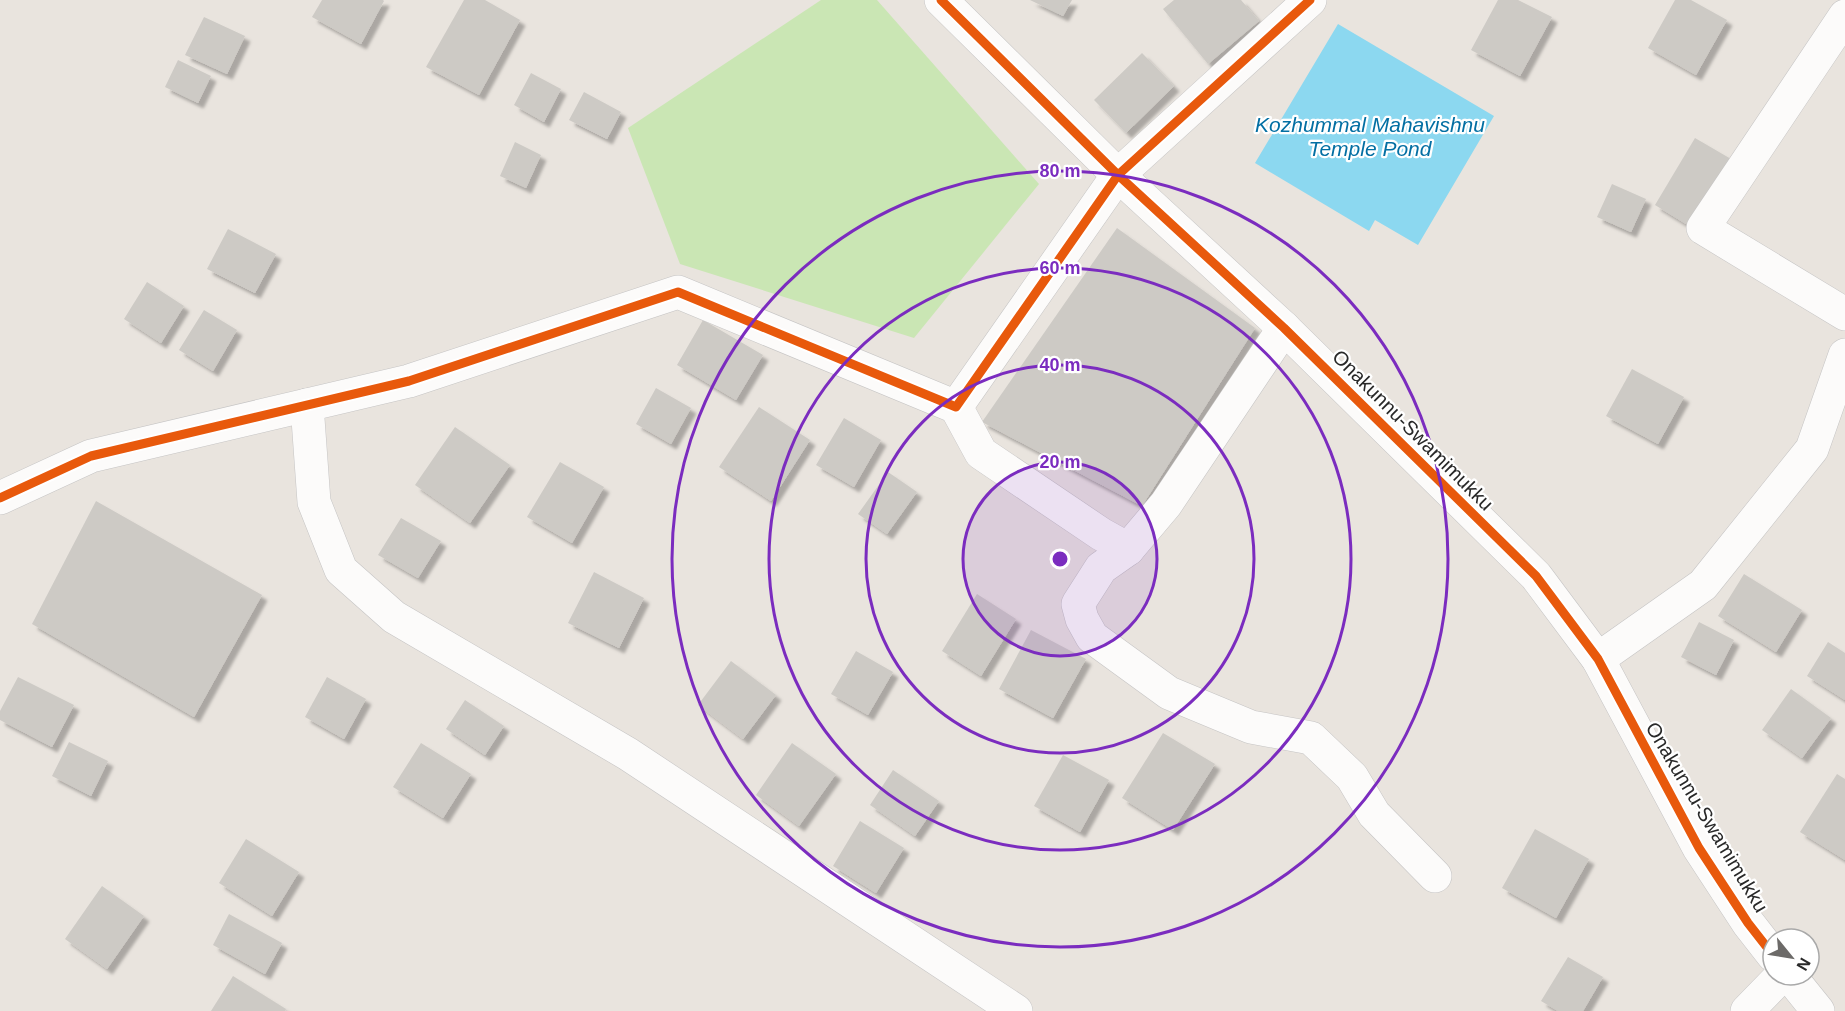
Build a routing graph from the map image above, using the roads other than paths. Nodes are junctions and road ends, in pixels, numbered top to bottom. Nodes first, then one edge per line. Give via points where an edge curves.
1 (941, 0) edge
2 (1310, 0) edge
3 (1845, 16) edge
4 (1118, 175) junction
5 (1845, 314) edge
6 (1284, 328) junction
7 (1845, 355) edge
8 (307, 405) junction
9 (956, 407) junction
10 (0, 498) edge
11 (1128, 549) junction
12 (1598, 659) junction
13 (1435, 876) dead end
14 (1761, 940) edge
15 (1770, 987) edge
16 (1799, 987) edge
17 (1016, 1011) edge
18 (1747, 1011) edge
19 (1818, 1011) edge

1 - 4 street, Onakunnu-Swamimukku
2 - 4 street
3 - 5 street via 1703,228
4 - 6 street, Onakunnu-Swamimukku
4 - 9 street
6 - 11 street via 1166,504
6 - 12 street, Onakunnu-Swamimukku via 1536,576
7 - 12 street via 1812,449 1703,585
8 - 9 street via 409,381 678,292
8 - 10 street via 91,456
8 - 17 street via 314,502 341,570 394,616 628,754
9 - 11 street via 981,453
11 - 13 street via 1101,568 1078,604 1092,637 1169,693 1251,727 1311,738 1352,777 1374,814
12 - 14 street, Onakunnu-Swamimukku via 1699,848
15 - 18 street
16 - 19 street

